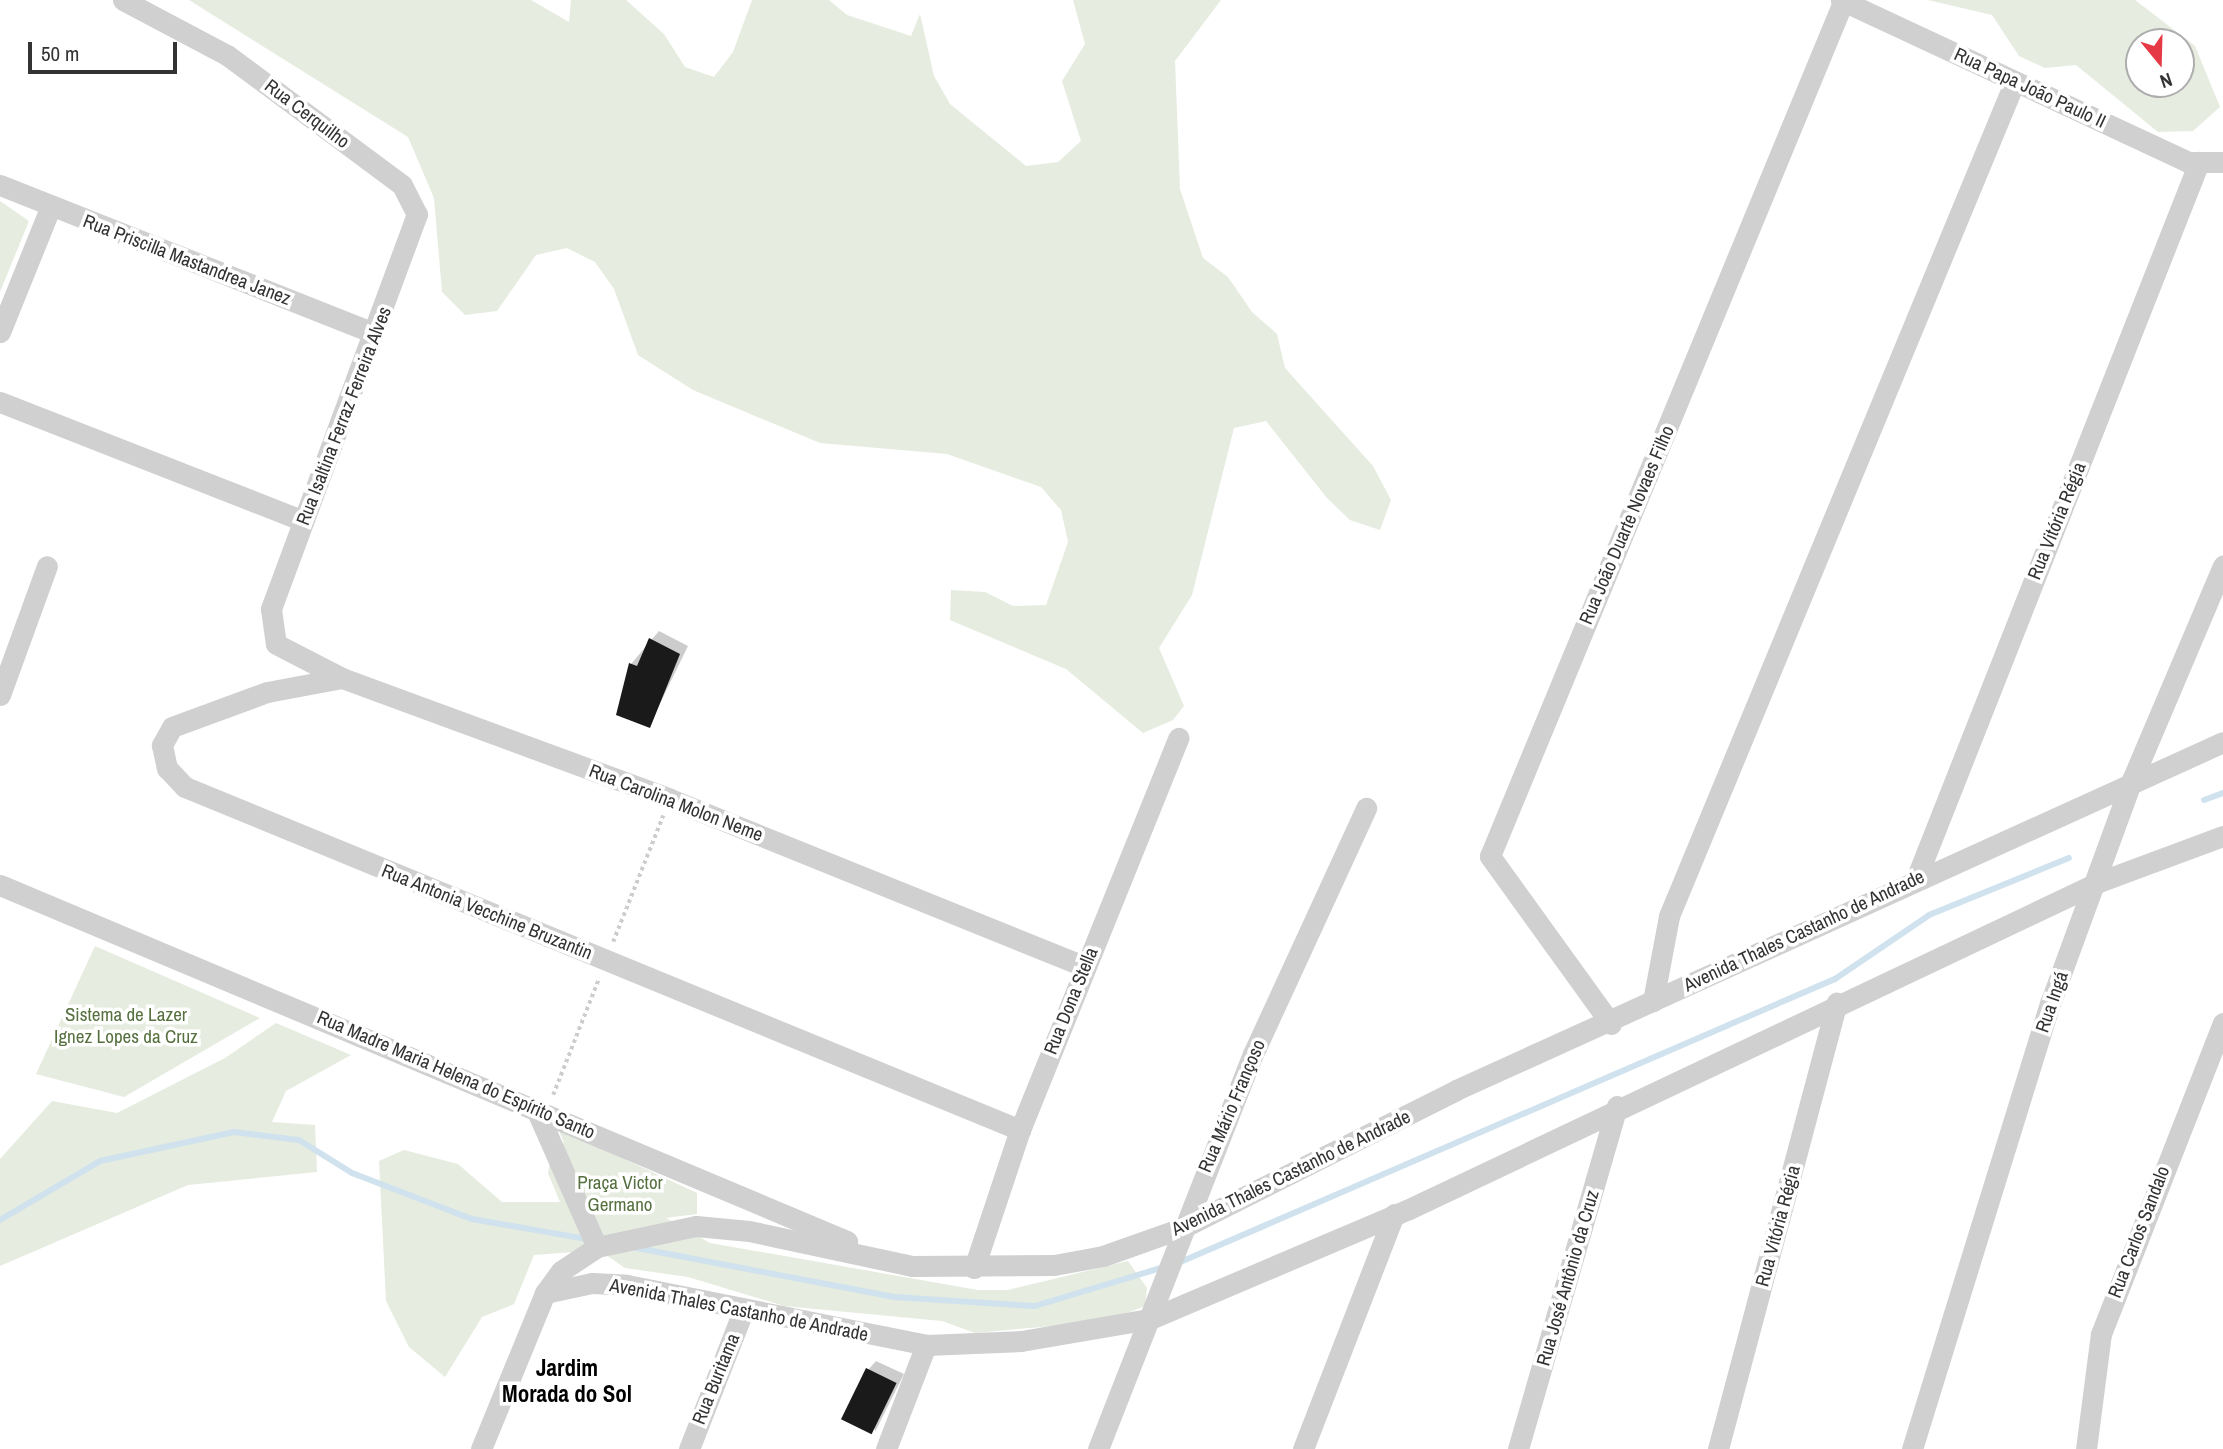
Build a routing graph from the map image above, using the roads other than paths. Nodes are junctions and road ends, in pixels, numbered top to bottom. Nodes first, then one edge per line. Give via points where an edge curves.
1 (123, 0) edge
2 (1842, 1) edge
3 (2014, 83) junction
4 (2199, 162) junction
5 (2223, 162) edge
6 (0, 186) edge
7 (412, 196) joint
8 (51, 206) junction
9 (0, 332) edge
10 (374, 333) junction
11 (0, 402) edge
12 (304, 521) junction
13 (2223, 565) edge
14 (47, 566) dead end
15 (271, 635) joint
16 (342, 678) junction
17 (0, 695) edge
18 (1178, 738) dead end
19 (2223, 742) edge
20 (2132, 780) junction
21 (1366, 807) dead end
22 (2223, 836) edge
23 (1916, 879) junction
24 (2099, 883) junction
25 (0, 886) edge
26 (1085, 967) junction
27 (1653, 1001) junction
28 (1837, 1003) junction
29 (2223, 1023) edge
30 (1611, 1024) junction
31 (1617, 1106) junction
32 (541, 1111) junction
33 (1020, 1130) junction
34 (1394, 1214) junction
35 (1182, 1228) junction
36 (597, 1247) junction
37 (912, 1266) junction
38 (974, 1268) junction
39 (545, 1293) junction
40 (744, 1310) junction
41 (1150, 1319) junction
42 (926, 1346) junction
43 (1524, 1447) edge
44 (481, 1449) edge
45 (688, 1449) edge
46 (886, 1449) edge
47 (1098, 1449) edge
48 (1303, 1449) edge
49 (1718, 1449) edge
50 (1912, 1449) edge
51 (2086, 1449) edge

1 - 7 street, Rua Cerquilho via 227,55
2 - 3 street, Rua Papa João Paulo II
2 - 30 street, Rua João Duarte Novaes Filho via 1490,856
3 - 4 street, Rua Papa João Paulo II
3 - 27 street via 1669,916
4 - 5 street, Rua Papa João Paulo II
4 - 23 street, Rua Vitória Régia
6 - 8 street, Rua Priscilla Mastandrea Janez
7 - 10 street, Rua Isaltina Ferraz Ferreira Alves via 415,230
8 - 9 street
8 - 10 street, Rua Priscilla Mastandrea Janez
10 - 12 street, Rua Isaltina Ferraz Ferreira Alves
11 - 12 street
12 - 15 street, Rua Isaltina Ferraz Ferreira Alves via 271,609
13 - 20 street, Rua Ingá
14 - 17 street
15 - 16 street, Rua Carolina Molon Neme via 292,656
16 - 26 street, Rua Carolina Molon Neme via 670,799
16 - 33 street, Rua Antonia Vecchine Bruzantin via 267,692 172,727 162,746 167,768 185,787
18 - 26 street, Rua Dona Stella
19 - 20 street, Avenida Thales Castanho de Andrade
20 - 23 street, Avenida Thales Castanho de Andrade
20 - 24 street, Rua Ingá
21 - 35 street, Rua Mário Françoso
22 - 24 street, Avenida Thales Castanho de Andrade
23 - 27 street, Avenida Thales Castanho de Andrade
24 - 28 street, Avenida Thales Castanho de Andrade
24 - 50 street, Rua Ingá via 2051,1001
25 - 32 street, Rua Madre Maria Helena do Espírito Santo
26 - 33 street, Rua Dona Stella
27 - 30 street, Avenida Thales Castanho de Andrade
28 - 31 street, Avenida Thales Castanho de Andrade
28 - 49 street, Rua Vitória Régia
29 - 51 street, Rua Carlos Sandalo via 2101,1334
30 - 35 street, Avenida Thales Castanho de Andrade via 1456,1090
31 - 34 street, Avenida Thales Castanho de Andrade
31 - 43 street, Rua José Antônio da Cruz
32 - 36 street
32 - 37 street, Rua Madre Maria Helena do Espírito Santo
33 - 38 street, Rua Dona Stella
34 - 41 street, Avenida Thales Castanho de Andrade
34 - 48 street
35 - 38 street, Avenida Thales Castanho de Andrade via 1103,1256
35 - 41 street, Rua Mário Françoso
36 - 37 street, Avenida Thales Castanho de Andrade via 696,1226 749,1231
36 - 39 street, Avenida Thales Castanho de Andrade via 561,1271
37 - 38 street, Avenida Thales Castanho de Andrade
39 - 40 street, Avenida Thales Castanho de Andrade via 592,1283 627,1285
39 - 44 street
40 - 42 street, Avenida Thales Castanho de Andrade
40 - 45 street, Rua Buritama
41 - 42 street, Avenida Thales Castanho de Andrade via 1035,1339
41 - 47 street, Rua Mário Françoso
42 - 46 street

